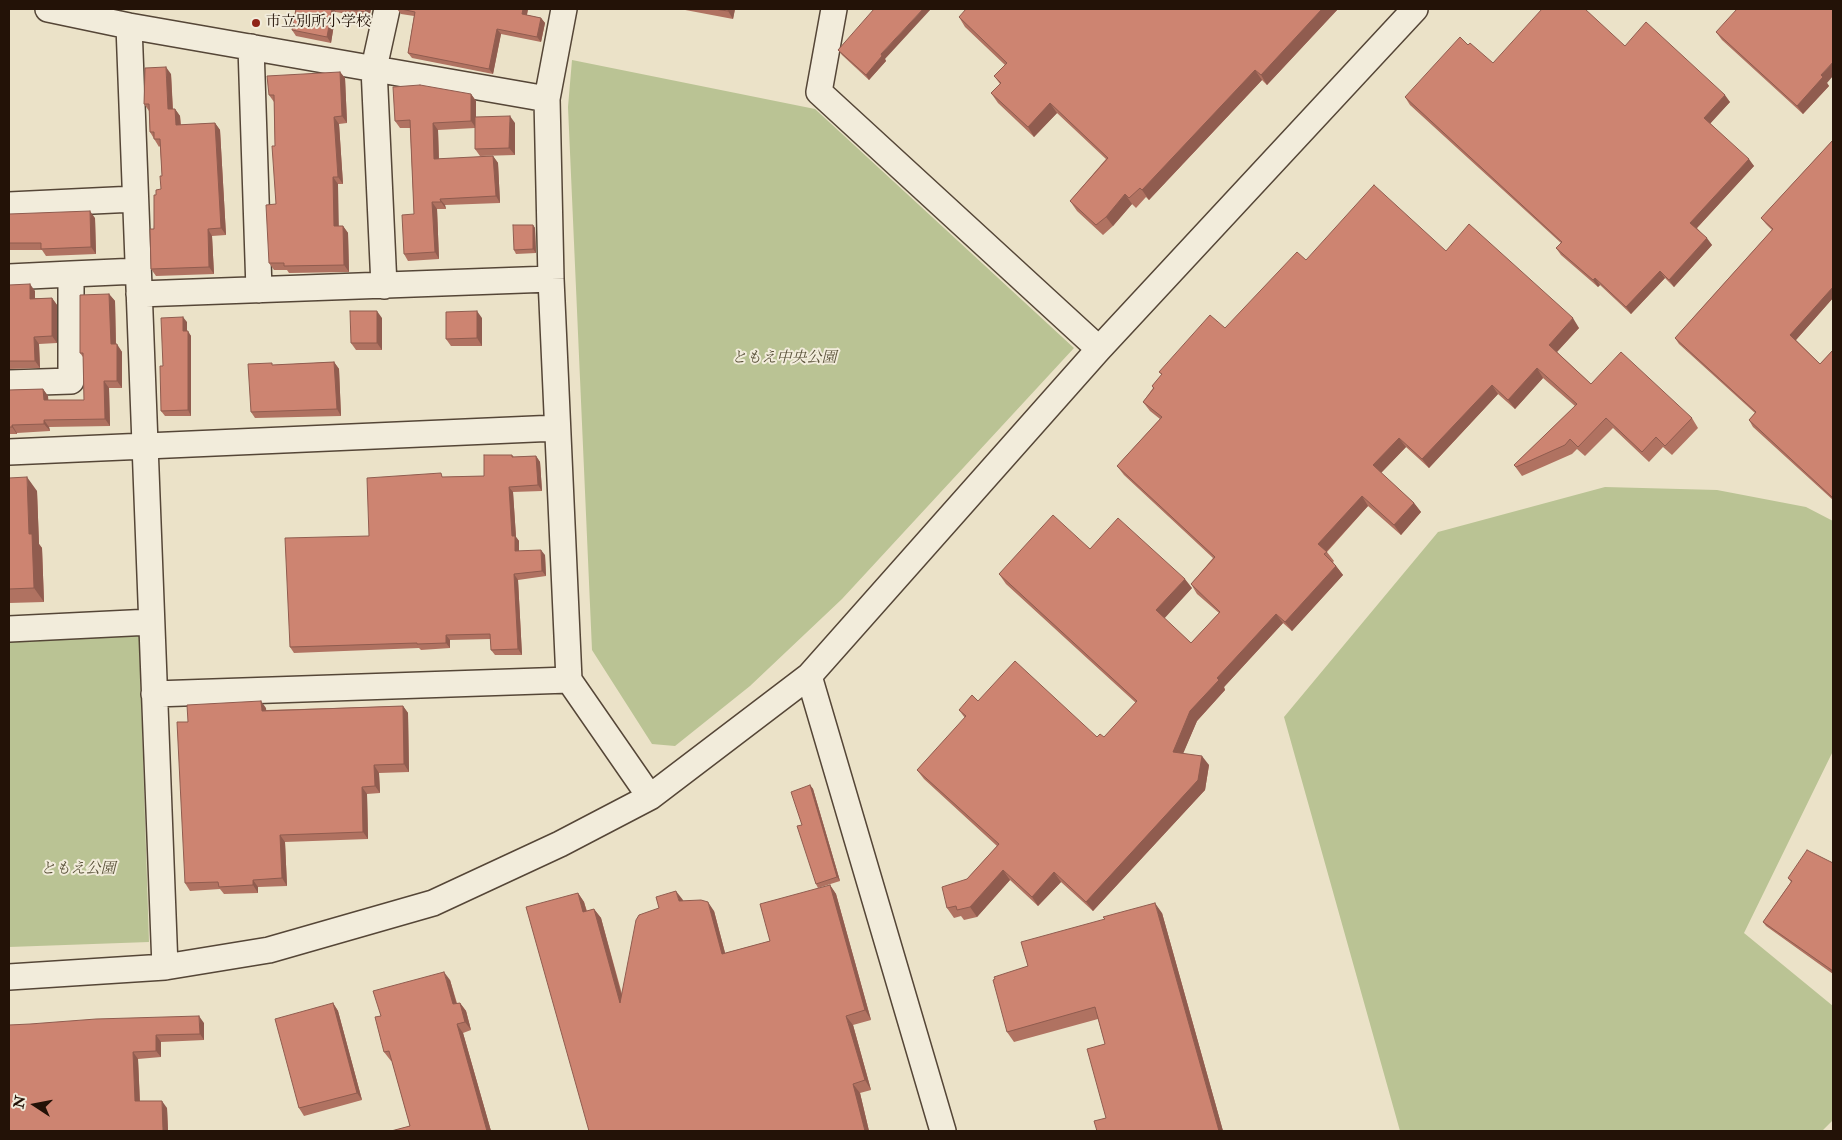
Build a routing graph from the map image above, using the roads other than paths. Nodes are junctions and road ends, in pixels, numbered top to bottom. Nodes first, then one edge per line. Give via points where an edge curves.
1 (48, 9) edge
2 (386, 9) edge
3 (564, 9) edge
4 (834, 9) edge
5 (1415, 9) edge
6 (129, 26) junction
7 (251, 47) junction
8 (374, 68) junction
9 (547, 99) junction
10 (135, 199) junction
11 (9, 205) edge
12 (71, 274) junction
13 (9, 277) edge
14 (551, 280) junction
15 (138, 282) junction
16 (384, 286) junction
17 (259, 290) junction
18 (1099, 349) junction
19 (9, 383) edge
20 (557, 428) junction
21 (144, 446) junction
22 (9, 452) edge
23 (151, 622) junction
24 (9, 629) edge
25 (809, 676) junction
26 (569, 680) junction
27 (154, 694) junction
28 (650, 797) junction
29 (165, 967) junction
30 (9, 977) edge
31 (943, 1131) edge

1 - 6 street
2 - 8 street
3 - 9 street
4 - 18 street via 819,92
5 - 18 street
6 - 7 street
6 - 10 street
7 - 8 street
7 - 17 street
8 - 9 street
8 - 16 street
9 - 14 street
10 - 11 street
10 - 15 street
12 - 13 street
12 - 15 street
12 - 19 street via 71,381
14 - 16 street
14 - 20 street
15 - 17 street
15 - 21 street
16 - 17 street
18 - 25 street
20 - 21 street
20 - 26 street
21 - 22 street
21 - 23 street
23 - 24 street
23 - 27 street
25 - 28 street
25 - 31 street
26 - 27 street
26 - 28 street
27 - 29 street
28 - 29 street via 560,844 433,903 269,950
29 - 30 street

